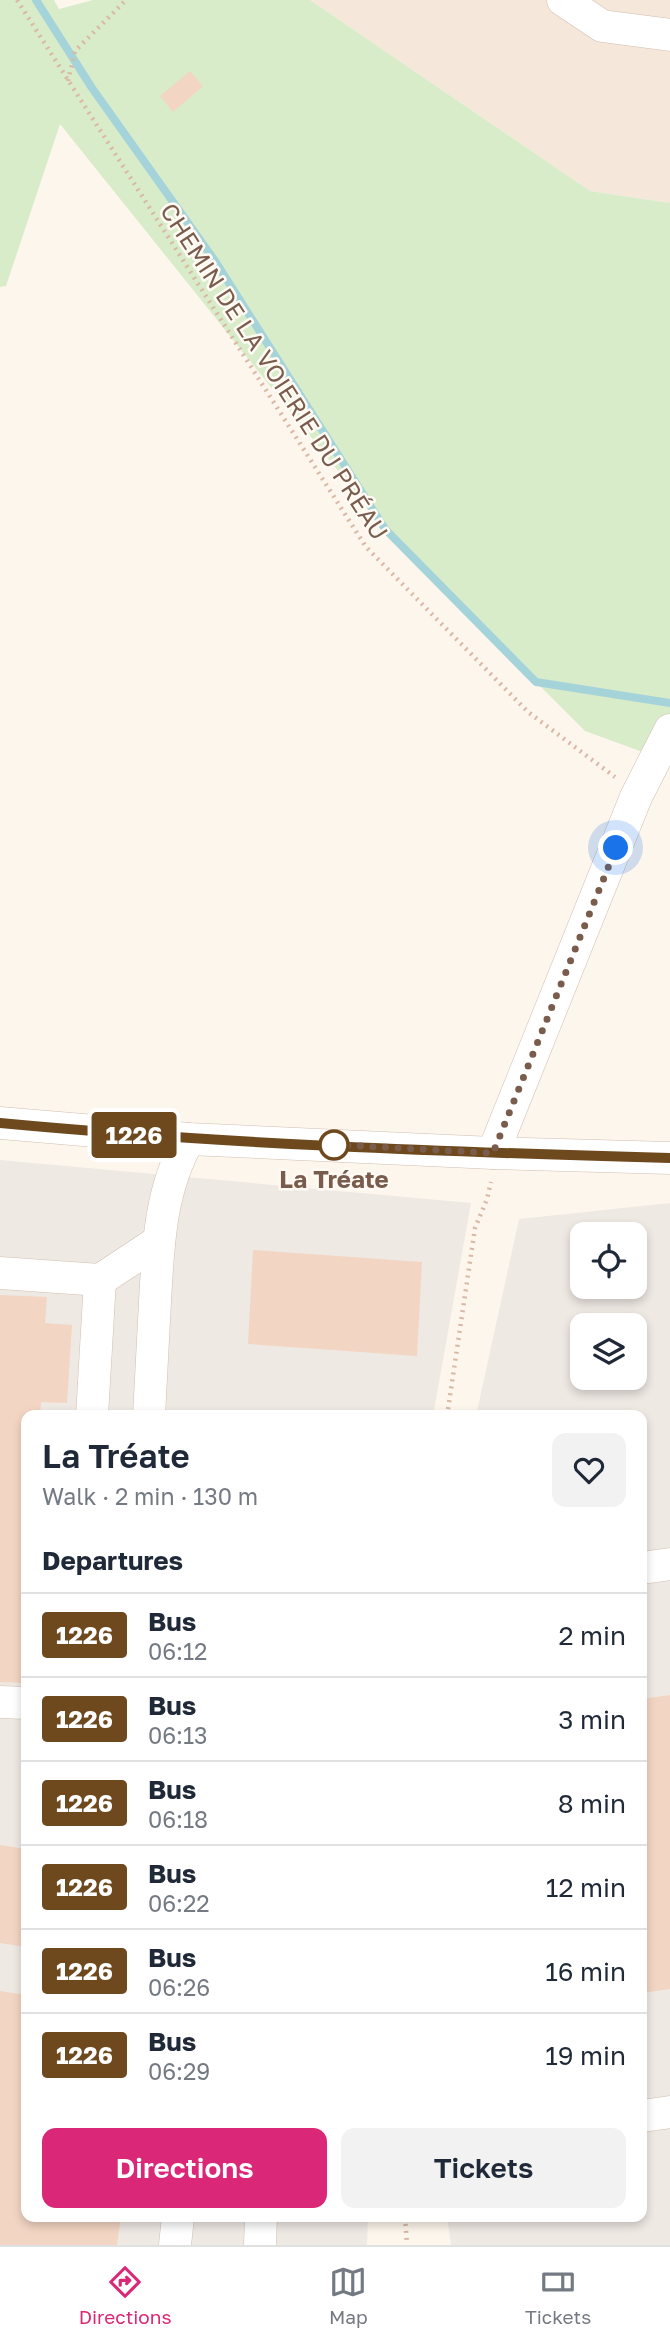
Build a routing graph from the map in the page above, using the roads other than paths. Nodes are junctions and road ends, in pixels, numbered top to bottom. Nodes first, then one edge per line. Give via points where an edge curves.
1 (563, 0) edge
2 (670, 35) edge
3 (670, 730) edge
4 (0, 1123) edge
5 (189, 1139) junction
6 (493, 1153) junction
7 (670, 1158) edge
8 (159, 1241) junction
9 (0, 1273) edge
10 (100, 1280) junction
11 (92, 1410) edge
12 (149, 1410) edge
13 (670, 1564) edge
14 (647, 1567) edge
15 (0, 1702) edge
16 (21, 1703) edge
17 (670, 2112) edge
18 (647, 2115) edge
19 (177, 2222) edge
20 (261, 2222) edge
21 (175, 2245) edge
22 (260, 2245) edge

1 - 2 street via 602,26
3 - 6 street via 636,797
4 - 5 street
5 - 6 street
5 - 8 street via 166,1194
6 - 7 street
8 - 10 street
8 - 12 street
9 - 10 street
10 - 11 street
13 - 14 street
15 - 16 street
17 - 18 street
19 - 21 street
20 - 22 street

